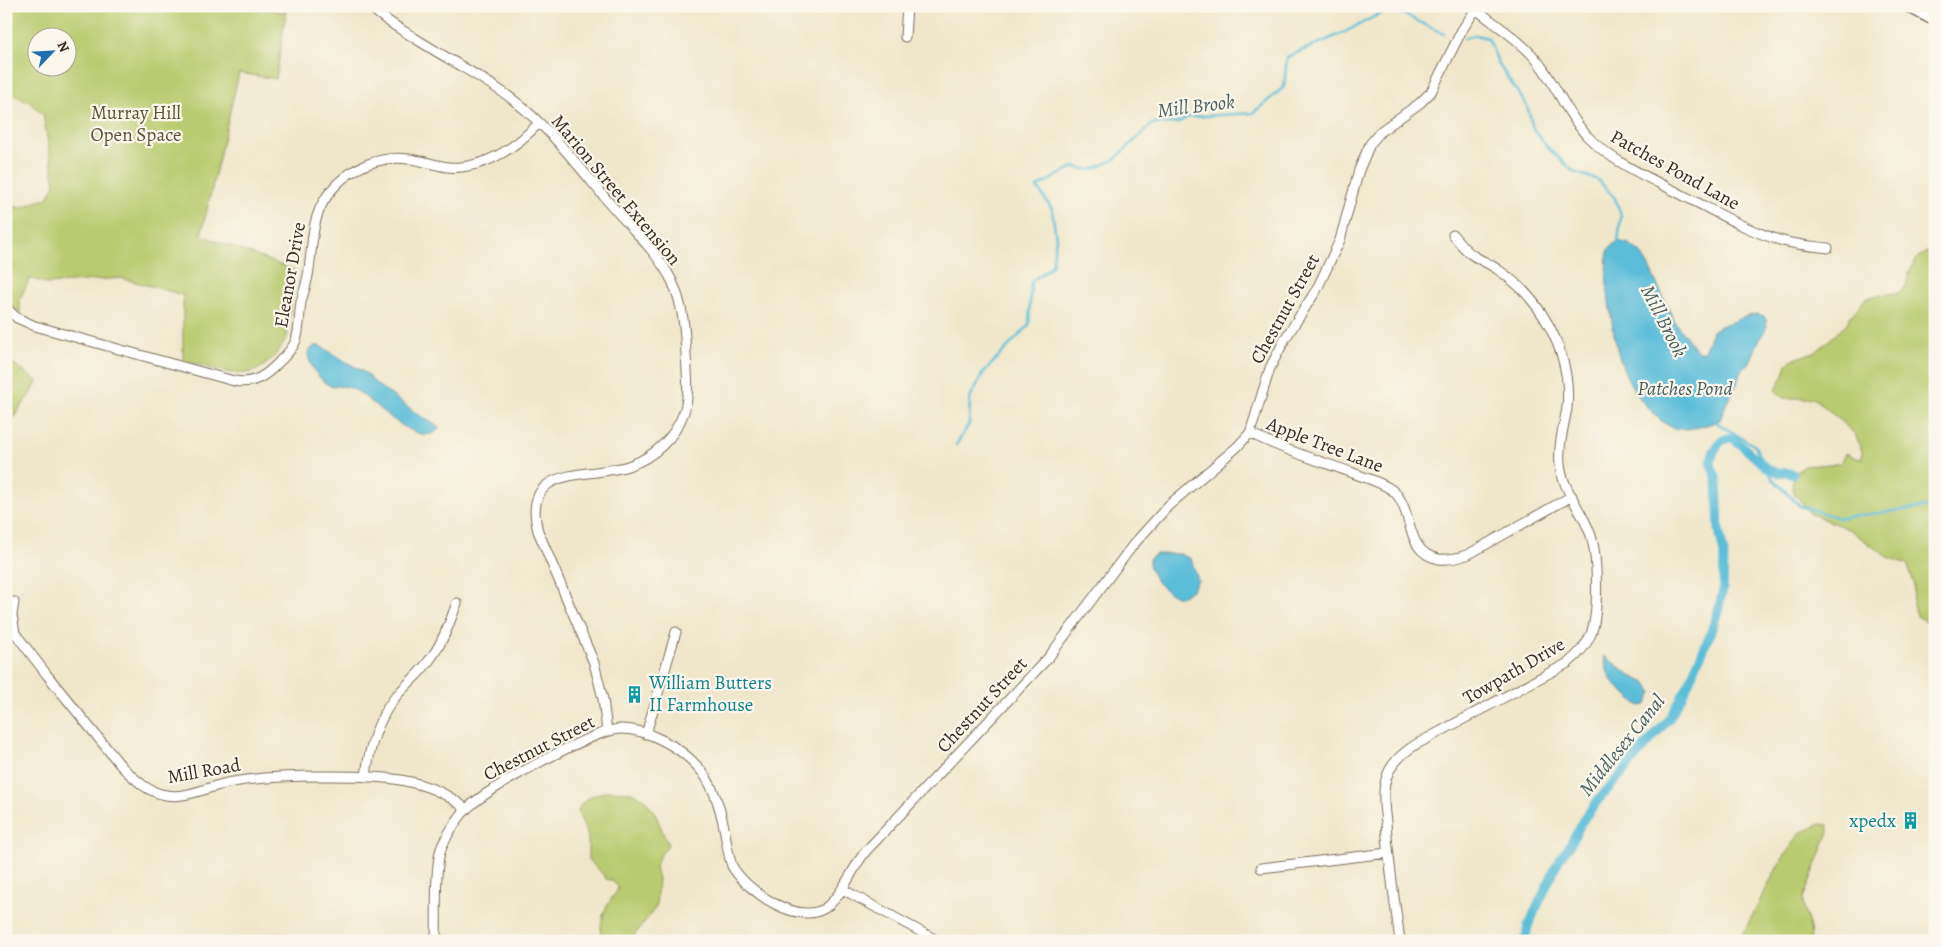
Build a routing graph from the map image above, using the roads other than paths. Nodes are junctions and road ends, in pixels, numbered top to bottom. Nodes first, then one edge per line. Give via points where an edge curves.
1 (370, 6) edge
2 (907, 6) edge
3 (1908, 6) edge
4 (1477, 8) edge
5 (1934, 17) edge
6 (905, 37) dead end
7 (539, 123) junction
8 (1453, 235) dead end
9 (1828, 248) dead end
10 (6, 308) edge
11 (1250, 433) junction
12 (1572, 496) junction
13 (14, 602) dead end
14 (457, 603) dead end
15 (6, 620) edge
16 (15, 632) junction
17 (676, 632) dead end
18 (608, 731) junction
19 (646, 734) junction
20 (366, 777) junction
21 (466, 809) junction
22 (1388, 853) junction
23 (1260, 868) dead end
24 (842, 889) junction
25 (436, 941) edge
26 (938, 941) edge
27 (1400, 941) edge

1 - 7 street, Marion Street Extension via 405,32 510,97
2 - 6 street
3 - 5 main road
4 - 9 street, Patches Pond Lane via 1533,56 1572,118 1607,154 1763,234 1788,243
4 - 11 street, Chestnut Street via 1462,30 1431,92 1370,144 1359,170 1340,240 1317,289 1270,368
7 - 10 street, Eleanor Drive via 512,148 476,164 452,168 392,158 365,165 341,180 323,202 315,220 296,340 282,359 258,379 249,382 234,380 34,326
7 - 18 street, Marion Street Extension via 574,159 660,262 676,291 685,330 687,401 680,420 665,443 643,460 626,467 572,474 554,480 541,492 536,503 538,531 594,663
8 - 12 street, Towpath Drive via 1468,252 1522,289 1542,313 1555,338 1565,369 1567,394 1560,464 1564,482
11 - 12 street, Apple Tree Lane via 1391,490 1402,504 1414,540 1436,558 1458,558 1469,554
11 - 24 street, Chestnut Street via 1183,490 1151,524 1053,653 866,851
12 - 22 street, Towpath Drive via 1588,528 1594,550 1595,614 1589,639 1568,663 1415,745 1395,761 1384,788
13 - 16 street
14 - 20 street via 432,657 398,695 381,720 368,756
15 - 16 street, Mill Road
16 - 20 street, Mill Road via 122,767 156,793 179,796 252,779
17 - 19 street
18 - 19 street, Chestnut Street via 622,729
18 - 21 street, Chestnut Street via 514,776
19 - 24 street, Chestnut Street via 679,751 703,774 720,810 732,866 752,888 786,910 804,914 823,910
20 - 21 street, Mill Road via 419,784 438,791
21 - 25 street, Chestnut Street via 452,828 439,857
22 - 23 street
22 - 27 street, Towpath Drive
24 - 26 street

